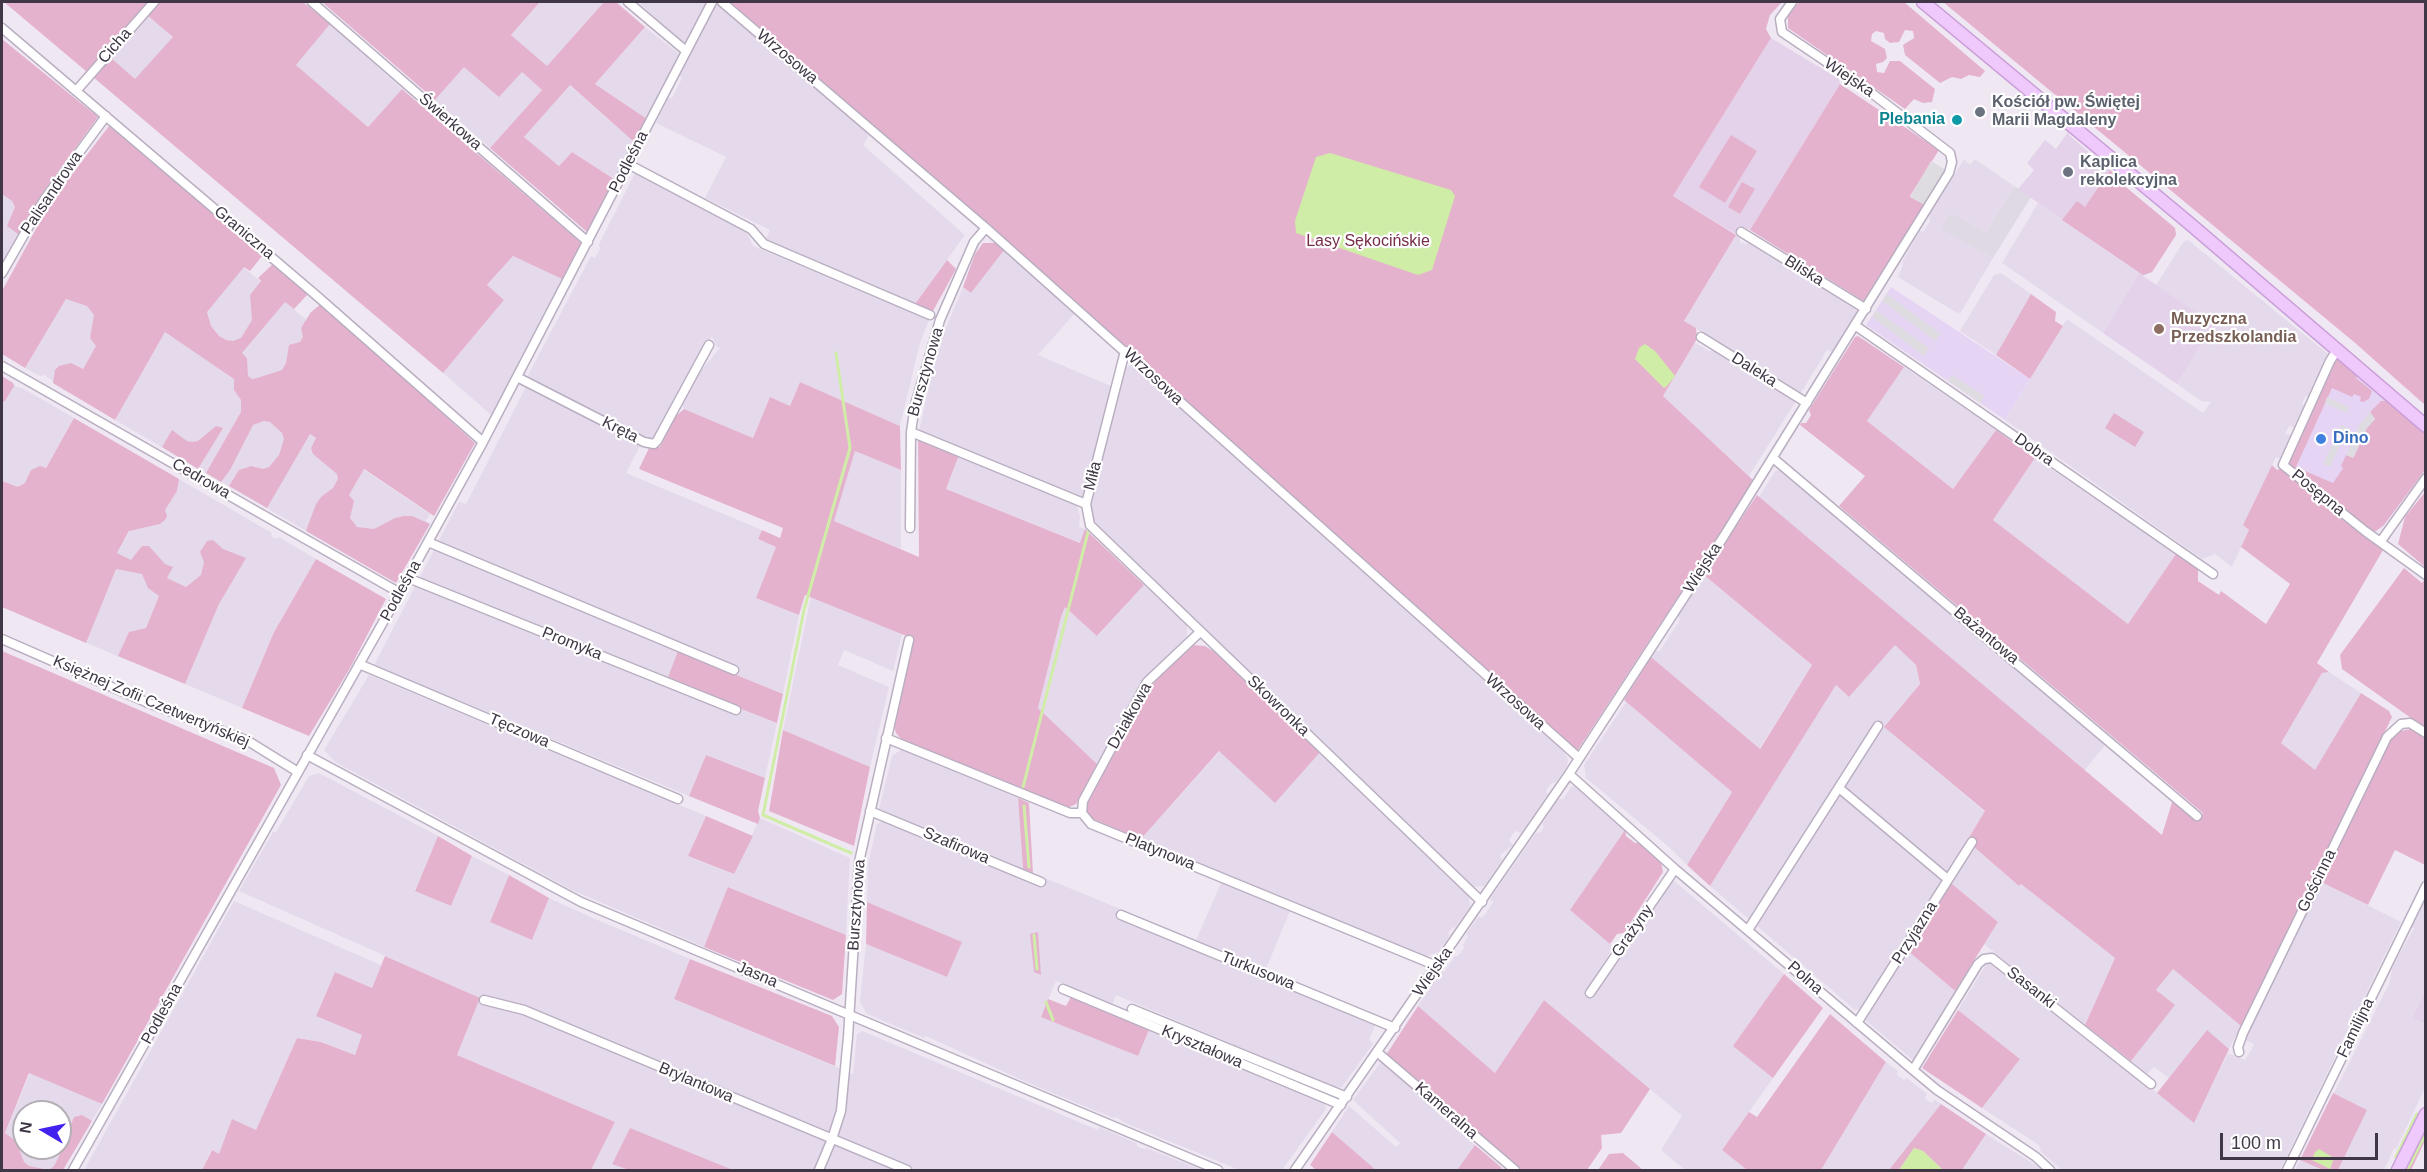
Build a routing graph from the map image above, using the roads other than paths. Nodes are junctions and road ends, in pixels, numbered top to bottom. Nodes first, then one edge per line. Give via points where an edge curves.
1 (154, 2) edge
2 (312, 2) edge
3 (628, 2) edge
4 (712, 2) edge
5 (723, 2) edge
6 (1792, 2) edge
7 (1923, 2) edge
8 (2, 28) edge
9 (686, 51) junction
10 (76, 91) junction
11 (106, 116) junction
12 (628, 164) junction
13 (986, 228) junction
14 (1742, 232) dead end
15 (588, 242) junction
16 (2, 273) edge
17 (1866, 309) junction
18 (930, 315) dead end
19 (1856, 326) junction
20 (1701, 337) dead end
21 (709, 345) dead end
22 (1125, 351) junction
23 (2337, 351) junction
24 (2, 366) edge
25 (517, 377) junction
26 (1807, 403) junction
27 (2426, 426) edge
28 (910, 432) junction
29 (483, 442) junction
30 (1773, 459) junction
31 (2426, 478) edge
32 (1086, 504) junction
33 (910, 528) dead end
34 (2381, 541) junction
35 (428, 542) junction
36 (2213, 574) dead end
37 (2426, 575) edge
38 (408, 578) junction
39 (400, 593) junction
40 (1200, 632) junction
41 (2, 639) edge
42 (909, 640) dead end
43 (360, 664) junction
44 (734, 670) dead end
45 (736, 710) dead end
46 (1878, 726) dead end
47 (2426, 733) edge
48 (886, 738) junction
49 (307, 755) junction
50 (1579, 758) junction
51 (298, 772) junction
52 (1569, 774) junction
53 (1839, 788) junction
54 (678, 799) dead end
55 (870, 811) junction
56 (1082, 813) junction
57 (2197, 816) dead end
58 (1972, 842) dead end
59 (1675, 869) junction
60 (1944, 876) dead end
61 (1041, 882) dead end
62 (2426, 886) edge
63 (1482, 902) junction
64 (1121, 915) dead end
65 (1748, 930) junction
66 (1437, 966) junction
67 (1063, 989) dead end
68 (1590, 993) dead end
69 (484, 1000) dead end
70 (1132, 1008) dead end
71 (849, 1013) junction
72 (1857, 1023) junction
73 (1395, 1028) junction
74 (1377, 1052) junction
75 (2239, 1052) dead end
76 (1913, 1070) junction
77 (2151, 1084) dead end
78 (1347, 1097) junction
79 (1341, 1105) junction
80 (2426, 1114) edge
81 (832, 1139) junction
82 (73, 1170) edge
83 (819, 1170) edge
84 (907, 1170) edge
85 (1218, 1170) edge
86 (1295, 1170) edge
87 (1515, 1170) edge
88 (2050, 1170) edge
89 (2287, 1170) edge
90 (2398, 1170) edge

1 - 10 street, Cicha
2 - 15 street, Świerkowa
3 - 9 street
4 - 9 street, Podleśna
5 - 13 street, Wrzosowa
6 - 17 street, Wiejska via 1780,19 1782,32 1892,108 1952,158 1947,177
7 - 23 street
8 - 10 street, Graniczna
9 - 12 street, Podleśna
10 - 11 street, Graniczna
11 - 16 street, Palisandrowa via 44,200
11 - 29 street, Graniczna
12 - 15 street, Podleśna
12 - 18 street via 751,229 764,244
13 - 22 street, Wrzosowa
13 - 28 street, Bursztynowa via 974,243 940,320
14 - 17 street, Bliska
15 - 25 street, Podleśna
17 - 19 street, Wiejska
19 - 26 street, Wiejska
19 - 36 street, Dobra
20 - 26 street, Daleka
21 - 25 street, Kręta via 654,444
22 - 32 street, Miła
22 - 50 street, Wrzosowa
23 - 27 street
23 - 34 street, Posępna via 2283,465
24 - 39 street, Cedrowa
25 - 29 street, Podleśna
26 - 30 street, Wiejska
28 - 32 street, Miła
28 - 33 street, Bursztynowa
29 - 35 street, Podleśna
30 - 50 street, Wiejska
30 - 57 street, Bażantowa
31 - 34 street
32 - 40 street, Skowronka via 1090,525
34 - 37 street, Posępna
35 - 38 street, Podleśna
35 - 44 street
38 - 39 street, Podleśna
38 - 45 street, Promyka
39 - 43 street, Podleśna
40 - 56 street, Działkowa via 1147,682 1083,801
40 - 63 street, Skowronka
41 - 51 street, Księżnej Zofii Czetwertyńskiej via 146,702 248,741
42 - 48 street, Bursztynowa
43 - 49 street, Podleśna
43 - 54 street, Tęczowa
46 - 53 street
47 - 75 street, Gościnna via 2410,723 2401,724 2387,737 2243,1033
48 - 55 street, Bursztynowa
48 - 56 street, Platynowa via 1070,813
49 - 51 street, Podleśna
49 - 71 street, Jasna via 581,902
50 - 52 street, Wiejska
51 - 82 street, Podleśna
52 - 59 street, Polna
52 - 63 street, Wiejska
53 - 60 street
53 - 65 street
55 - 61 street, Szafirowa
55 - 71 street, Bursztynowa via 858,871
56 - 66 street, Platynowa via 1091,824
58 - 72 street, Przyjazna
59 - 65 street, Polna
59 - 68 street, Grażyny
62 - 89 street, Familijna
63 - 66 street, Wiejska
64 - 73 street, Turkusowa
65 - 72 street, Polna
66 - 73 street, Wiejska
67 - 79 street, Kryształowa
69 - 81 street, Brylantowa via 524,1010
70 - 78 street
71 - 81 street, Bursztynowa via 841,1111
71 - 85 street, Jasna
72 - 76 street, Polna
73 - 74 street, Wiejska
74 - 78 street, Wiejska
74 - 87 street, Kameralna
76 - 77 street, Sasanki via 1978,964 1992,958
76 - 88 street, Polna
78 - 79 street, Wiejska
79 - 86 street, Wiejska
80 - 90 street
81 - 83 street, Bursztynowa
81 - 84 street, Brylantowa

